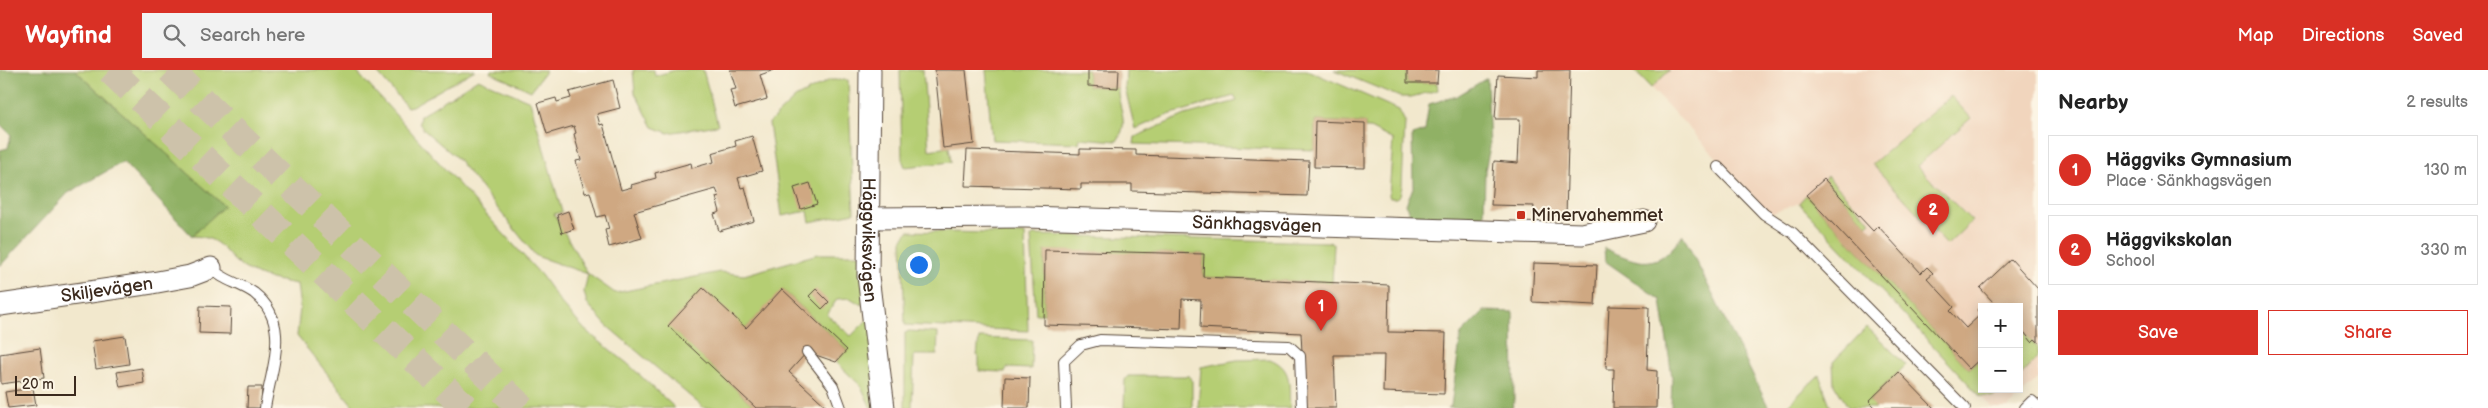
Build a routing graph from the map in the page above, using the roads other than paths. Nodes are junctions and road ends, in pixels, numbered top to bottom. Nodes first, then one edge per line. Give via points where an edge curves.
1 (870, 70) edge
2 (1718, 168) dead end
3 (868, 218) junction
4 (1644, 221) dead end
5 (211, 268) joint
6 (0, 305) edge
7 (807, 352) dead end
8 (2038, 407) edge
9 (265, 408) edge
10 (841, 408) edge
11 (884, 408) edge
12 (1066, 408) edge
13 (1302, 408) edge
14 (1965, 408) edge
15 (2026, 408) edge

1 - 3 street, Häggviksvägen
2 - 14 lane via 1764,214 1793,233
3 - 4 street, Sänkhagsvägen via 1026,217 1582,234
3 - 11 street, Häggviksvägen via 868,276
5 - 6 street, Skiljevägen via 190,276 152,283
5 - 9 lane via 254,294 274,318 276,353
7 - 10 lane via 833,386
8 - 15 lane via 2032,401
12 - 13 lane via 1064,361 1081,345 1100,340 1289,346 1300,356

